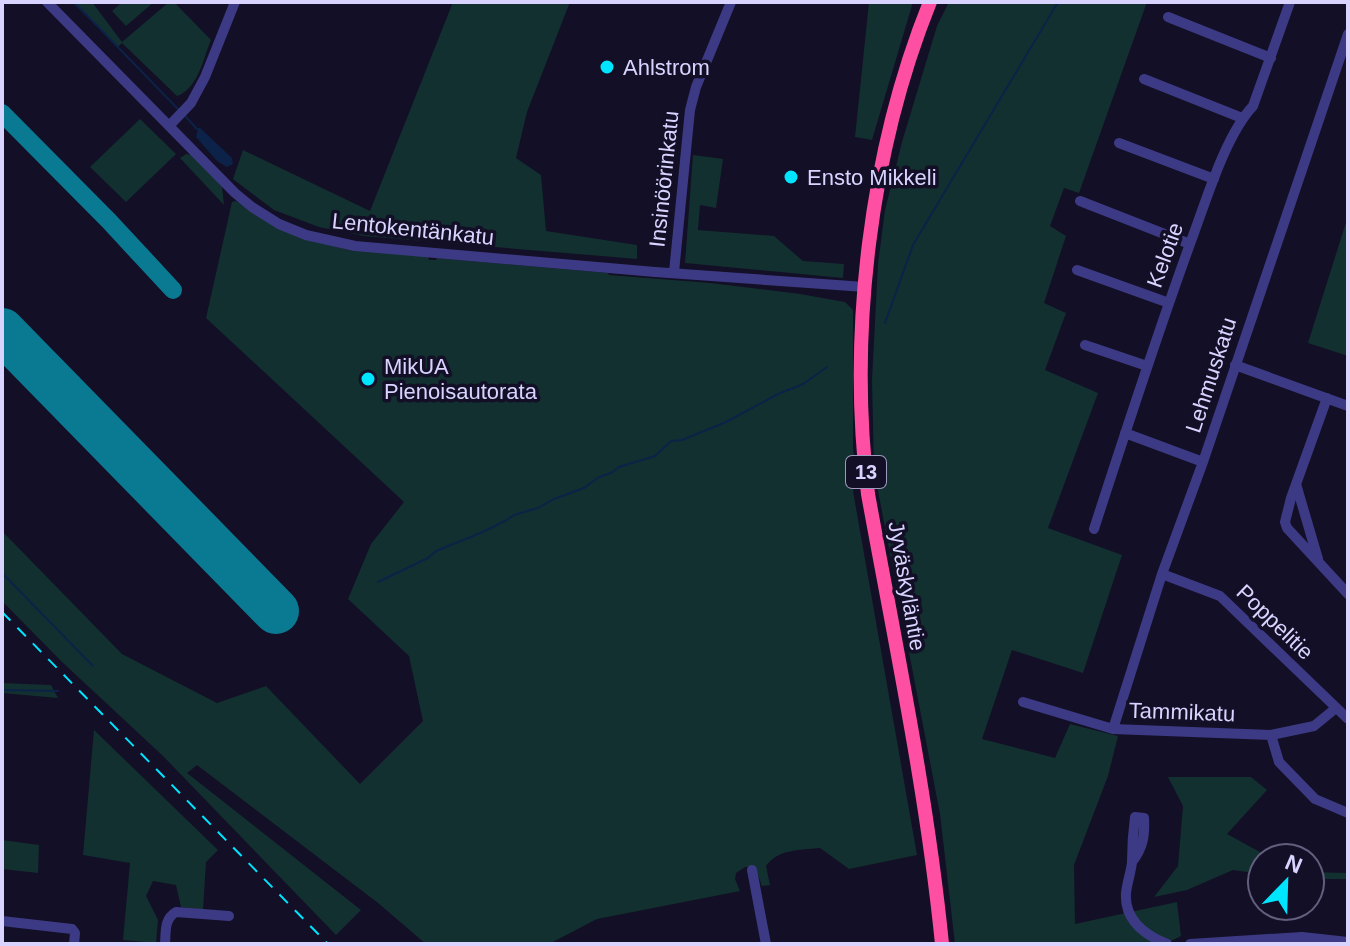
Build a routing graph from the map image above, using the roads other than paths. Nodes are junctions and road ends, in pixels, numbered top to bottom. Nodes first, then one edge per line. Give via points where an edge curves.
1 (47, 2) edge
2 (235, 2) edge
3 (731, 2) edge
4 (930, 2) edge
5 (1290, 2) edge
6 (1168, 17) dead end
7 (1348, 34) edge
8 (1271, 58) junction
9 (1144, 79) dead end
10 (1242, 118) junction
11 (169, 126) junction
12 (1119, 143) dead end
13 (1214, 179) junction
14 (1080, 201) dead end
15 (1190, 244) junction
16 (1077, 270) dead end
17 (674, 272) junction
18 (865, 287) junction
19 (1169, 303) junction
20 (1085, 345) dead end
21 (1235, 365) junction
22 (1147, 366) junction
23 (1327, 398) junction
24 (1348, 406) edge
25 (1125, 433) junction
26 (1203, 462) junction
27 (1296, 484) junction
28 (1094, 529) dead end
29 (1319, 561) junction
30 (1162, 574) junction
31 (1348, 594) edge
32 (1023, 702) dead end
33 (1336, 708) junction
34 (1348, 719) edge
35 (1113, 729) junction
36 (1271, 735) junction
37 (1348, 813) edge
38 (1132, 862) dead end
39 (752, 870) dead end
40 (229, 916) dead end
41 (2, 921) edge
42 (1348, 942) edge
43 (74, 944) edge
44 (165, 944) edge
45 (766, 944) edge
46 (942, 944) edge
47 (1167, 944) edge
48 (1190, 944) edge

1 - 11 street, Lentokentänkatu
2 - 11 street via 205,77 191,103
3 - 17 street, Insinöörinkatu via 690,110
4 - 18 highway, Jyväskyläntie / 13 via 893,115
5 - 8 street, Kelotie
6 - 8 street
7 - 21 street, Lehmuskatu
8 - 10 street, Kelotie via 1253,106
9 - 10 street
10 - 13 street, Kelotie
11 - 17 street, Lentokentänkatu via 252,207 306,235 355,246
12 - 13 street
13 - 15 street, Kelotie
14 - 15 street
15 - 19 street, Kelotie
16 - 19 street
17 - 18 street, Lentokentänkatu
18 - 46 highway, Jyväskyläntie / 13 via 865,468 923,799
19 - 22 street, Kelotie
20 - 22 street
21 - 23 street
21 - 26 street, Lehmuskatu
22 - 25 street, Kelotie
23 - 24 street
23 - 27 street
25 - 26 street
25 - 28 street, Kelotie
26 - 30 street, Lehmuskatu
27 - 29 street
27 - 29 street via 1285,522
29 - 31 street
30 - 33 street, Poppelitie via 1220,596
30 - 35 street, Lehmuskatu
32 - 35 street, Tammikatu
33 - 34 street, Poppelitie
33 - 36 street, Tammikatu via 1314,726
35 - 36 street, Tammikatu
36 - 37 street via 1279,762 1315,799
38 - 47 street via 1128,909 1136,925
39 - 45 street
40 - 44 street via 176,912 166,921
41 - 43 street via 72,929
42 - 48 street via 1302,937

